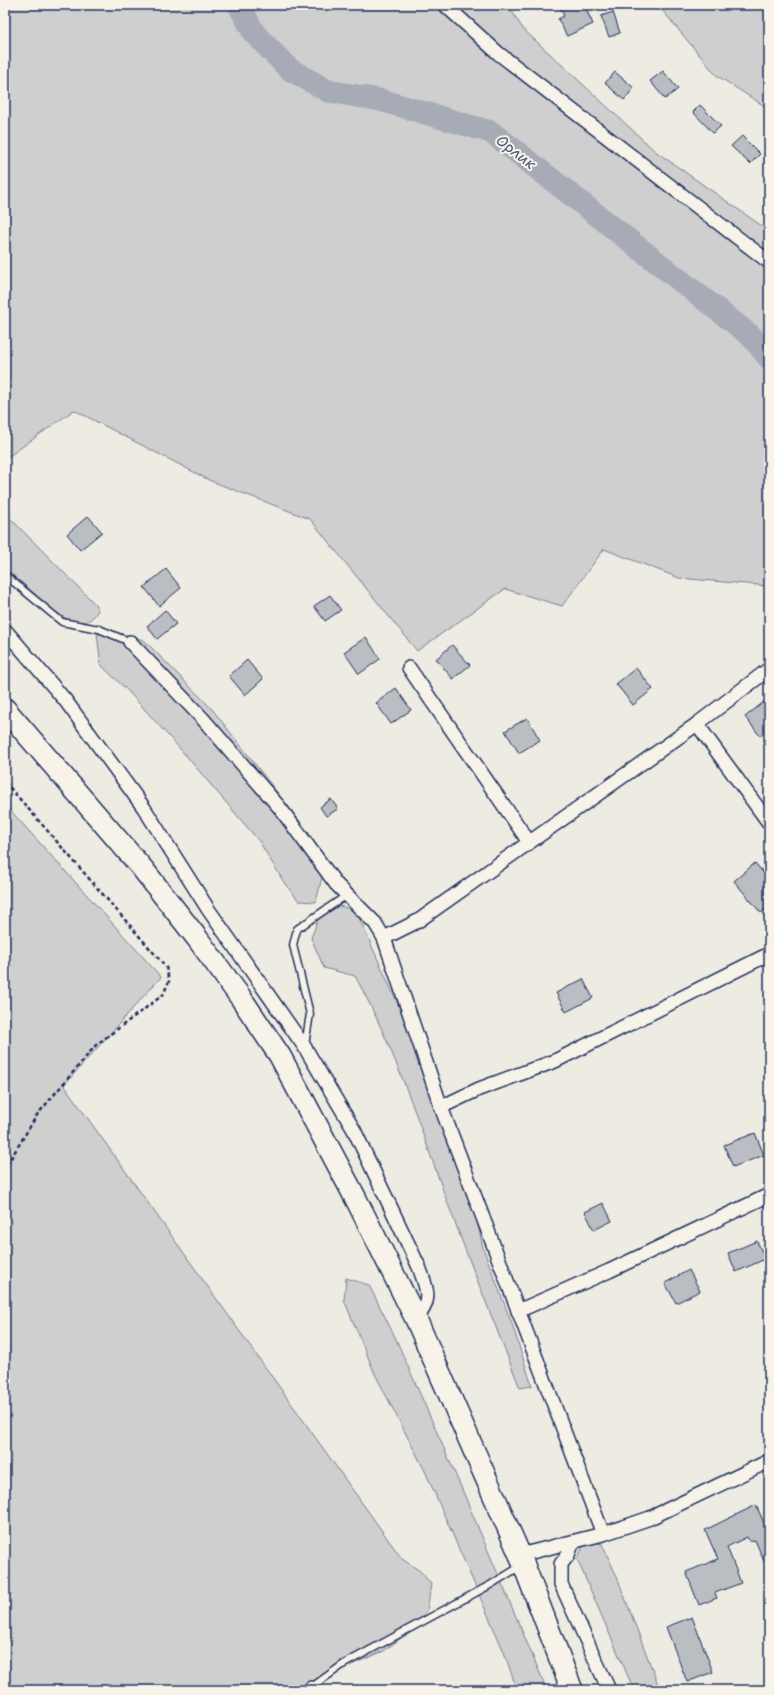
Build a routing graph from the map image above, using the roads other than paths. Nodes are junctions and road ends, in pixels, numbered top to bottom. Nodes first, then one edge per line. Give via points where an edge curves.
1 (445, 5) edge
2 (769, 262) edge
3 (5, 575) edge
4 (5, 630) edge
5 (130, 642) joint
6 (409, 668) dead end
7 (769, 669) edge
8 (5, 709) edge
9 (697, 724) junction
10 (769, 822) edge
11 (529, 842) junction
12 (347, 895) junction
13 (384, 938) junction
14 (769, 954) edge
15 (304, 1046) junction
16 (441, 1107) junction
17 (769, 1195) edge
18 (518, 1311) junction
19 (416, 1318) junction
20 (769, 1461) edge
21 (603, 1534) junction
22 (573, 1542) junction
23 (522, 1560) junction
24 (310, 1689) edge
25 (572, 1690) edge
26 (609, 1690) edge

1 - 2 street via 498,53
3 - 5 lane via 62,622 99,630
4 - 15 street via 65,700 144,808 208,909
5 - 12 street via 203,719 280,808 336,884
6 - 11 street
7 - 9 street
8 - 19 highway via 142,868 241,998 280,1056
9 - 10 street
9 - 11 street
11 - 13 street via 418,921
12 - 13 street via 375,923
12 - 15 lane via 297,929 292,945 310,1014
13 - 16 street
14 - 16 street via 555,1061 479,1089
15 - 19 street via 354,1130 419,1267 428,1297 424,1309
16 - 18 street
17 - 18 street
18 - 21 street
19 - 23 highway
20 - 21 street via 650,1518
21 - 22 street
22 - 23 street
22 - 26 street via 562,1564 561,1584
23 - 24 lane via 490,1585 344,1664
23 - 25 highway

